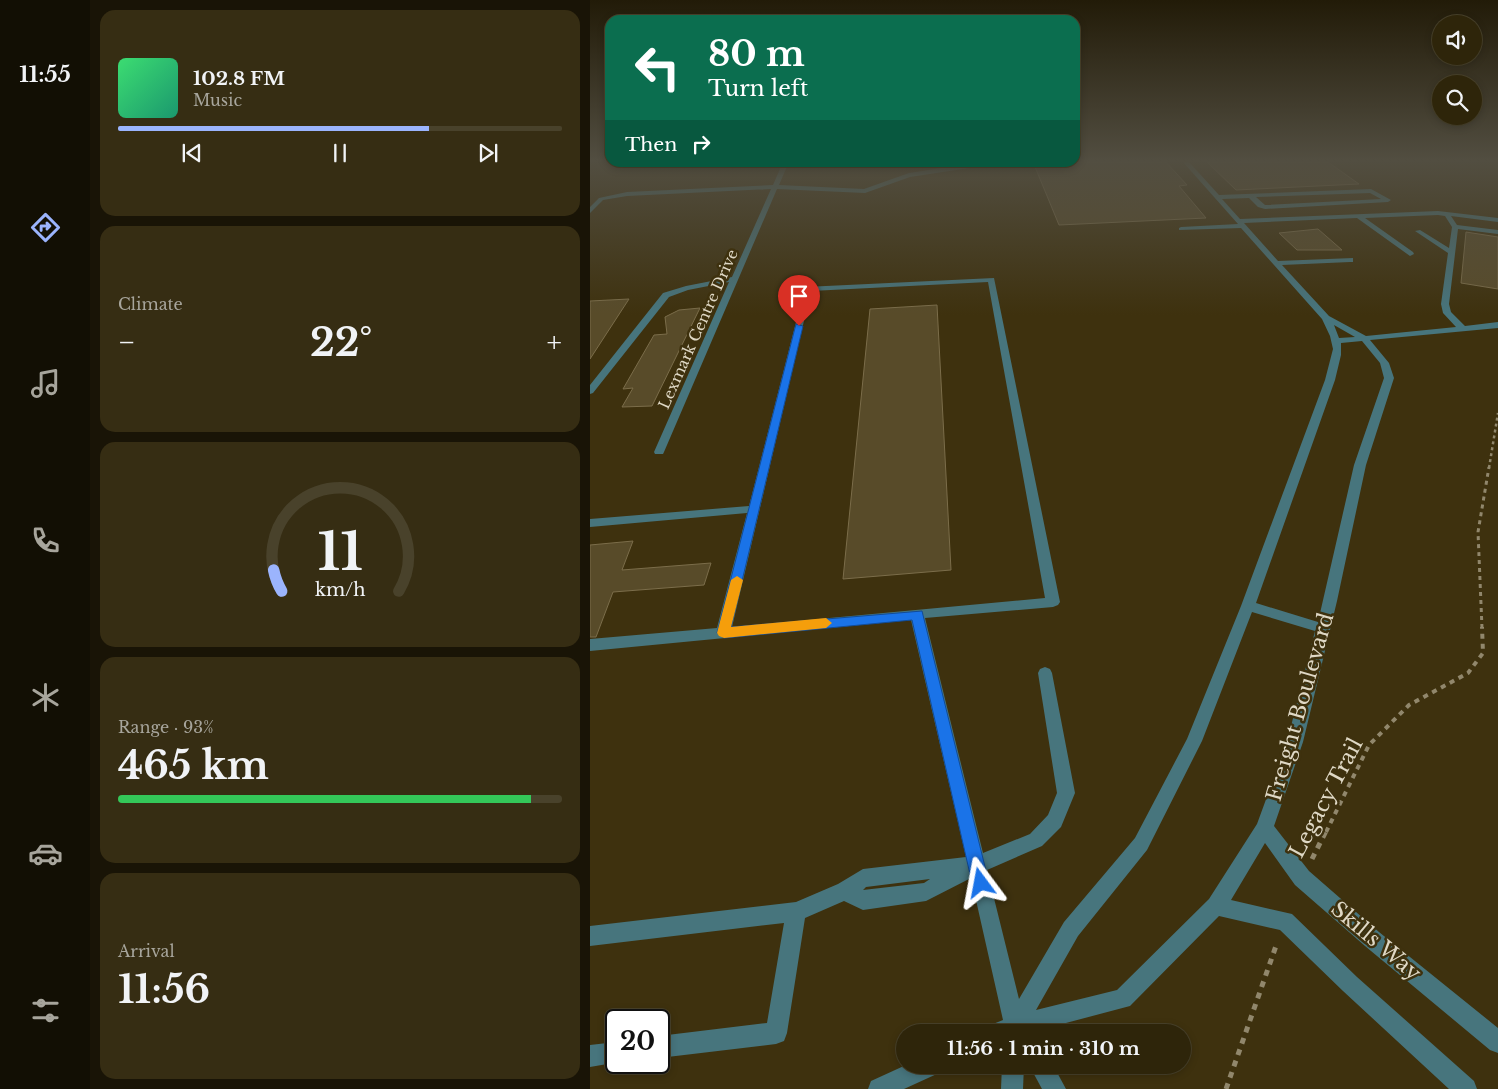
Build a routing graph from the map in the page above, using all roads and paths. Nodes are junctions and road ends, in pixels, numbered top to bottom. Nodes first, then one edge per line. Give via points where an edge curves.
1 (765, 213) edge
2 (1232, 213) edge
3 (1446, 213) junction
4 (1358, 216) junction
5 (1498, 220) edge
6 (1242, 224) junction
7 (1454, 226) junction
8 (1181, 229) dead end
9 (1418, 231) dead end
10 (1498, 232) edge
11 (1452, 252) junction
12 (1410, 254) dead end
13 (1350, 260) dead end
14 (1276, 263) junction
15 (736, 279) junction
16 (1326, 318) junction
17 (1498, 325) edge
18 (1462, 328) junction
19 (1364, 338) junction
20 (1337, 341) junction
21 (590, 391) edge
22 (1498, 414) edge
23 (659, 452) dead end
24 (754, 509) junction
25 (590, 523) edge
26 (1248, 606) junction
27 (917, 614) junction
28 (1322, 628) junction
29 (724, 633) junction
30 (590, 645) edge
31 (1045, 673) dead end
32 (1264, 828) junction
33 (977, 865) junction
34 (1302, 878) junction
35 (1216, 906) junction
36 (796, 912) junction
37 (1285, 921) junction
38 (590, 936) edge
39 (1011, 1024) edge
40 (1016, 1024) edge
41 (1036, 1024) edge
42 (1498, 1042) edge
43 (670, 1046) edge
44 (605, 1054) edge
45 (590, 1056) edge
46 (912, 1074) edge
47 (1013, 1074) edge
48 (1046, 1074) edge
49 (879, 1089) edge
50 (1012, 1089) edge
51 (1055, 1089) edge
52 (1226, 1089) edge
53 (1466, 1089) edge

1 - 15 lane, Lexmark Centre Drive
2 - 6 lane, Freight Boulevard
3 - 4 lane
3 - 5 lane
3 - 7 lane
4 - 6 lane
4 - 12 lane
6 - 8 lane
6 - 14 lane, Freight Boulevard
7 - 10 lane
7 - 11 lane
9 - 11 lane
11 - 18 lane via 1445,304 1447,313
13 - 14 lane
14 - 16 lane, Freight Boulevard
15 - 21 lane via 666,295
15 - 23 lane, Lexmark Centre Drive
16 - 19 lane, Freight Boulevard
16 - 20 lane, Freight Boulevard
17 - 18 lane
18 - 19 lane
19 - 20 lane
19 - 28 lane, Freight Boulevard via 1384,362 1389,378 1360,465
20 - 26 lane via 1339,350 1330,380
22 - 34 path, Legacy Trail via 1478,532 1483,653 1468,673 1409,705 1369,745
24 - 25 lane
24 - 27 lane via 808,289 991,280 1053,602
24 - 29 lane
26 - 28 lane
26 - 40 lane via 1194,741 1141,844 1071,929
27 - 29 lane
27 - 33 lane
28 - 32 lane, Freight Boulevard via 1295,742
29 - 30 lane
31 - 33 lane via 1066,793 1055,821 1036,840
32 - 34 lane, Skills Way
32 - 35 lane, Freight Boulevard
33 - 36 lane via 863,878 845,891
33 - 39 lane
34 - 42 lane, Skills Way
35 - 37 lane
35 - 41 lane, Freight Boulevard via 1123,999
36 - 38 lane
36 - 43 lane via 776,1033
37 - 52 path
37 - 53 lane
44 - 45 lane
46 - 49 lane
47 - 50 lane
48 - 51 lane

